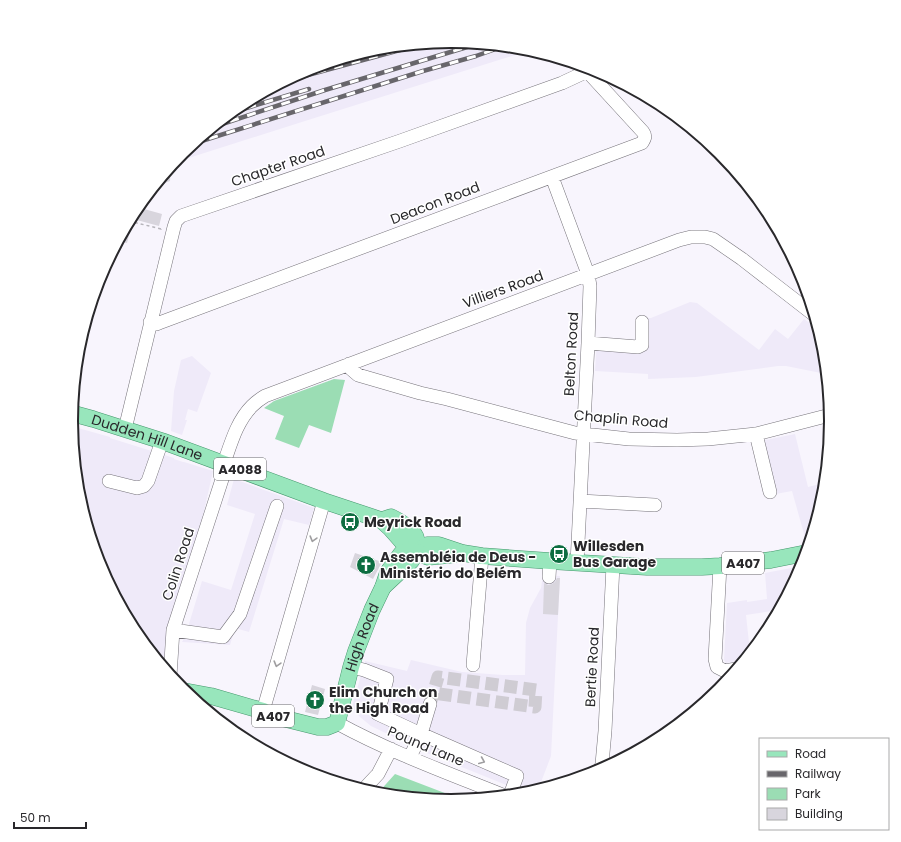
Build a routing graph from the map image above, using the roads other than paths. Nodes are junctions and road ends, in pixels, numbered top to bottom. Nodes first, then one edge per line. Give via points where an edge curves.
1 (584, 73) edge
2 (596, 78) edge
3 (552, 176) junction
4 (588, 274) junction
5 (806, 309) edge
6 (150, 322) junction
7 (642, 322) dead end
8 (588, 343) junction
9 (349, 364) junction
10 (824, 417) edge
11 (78, 418) edge
12 (125, 429) junction
13 (583, 434) junction
14 (756, 434) junction
15 (162, 441) junction
16 (225, 464) junction
17 (109, 481) dead end
18 (770, 492) dead end
19 (324, 501) junction
20 (580, 501) junction
21 (656, 505) dead end
22 (277, 506) dead end
23 (417, 552) junction
24 (799, 554) edge
25 (482, 556) junction
26 (577, 563) junction
27 (613, 565) junction
28 (720, 566) junction
29 (173, 630) junction
30 (473, 665) dead end
31 (351, 666) junction
32 (171, 668) edge
33 (727, 671) edge
34 (196, 693) edge
35 (430, 704) tunnel mouth
36 (263, 712) junction
37 (337, 723) junction
38 (421, 734) junction
39 (391, 749) junction
40 (410, 757) junction
41 (604, 761) edge
42 (368, 785) edge
43 (512, 789) edge
44 (494, 791) edge

1 - 6 street, Chapter Road via 415,136 181,216 174,227
2 - 3 street, Deacon Road via 643,132 645,138 642,143
3 - 4 street, Belton Road
3 - 6 street, Deacon Road via 159,323
4 - 5 street, Villiers Road via 679,240 705,237 713,239 742,259
4 - 8 street, Belton Road
4 - 9 street, Villiers Road
6 - 12 street, Chapter Road
7 - 8 street via 640,347
8 - 13 street, Belton Road
9 - 13 street, Chaplin Road via 358,375
9 - 16 street, Villiers Road via 259,400 236,429
10 - 14 street, Chaplin Road
11 - 12 main road, Dudden Hill Lane / A4088
12 - 15 main road, Dudden Hill Lane / A4088
13 - 14 street, Chaplin Road via 629,439 677,440
13 - 20 street, Belton Road
14 - 18 street
15 - 16 main road, Dudden Hill Lane / A4088
15 - 17 street via 144,486 137,488
16 - 19 main road, Dudden Hill Lane / A4088
16 - 29 street, Colin Road
19 - 23 main road, Dudden Hill Lane / A4088 via 381,520 391,517 409,529 416,538
19 -> 36 street
20 - 21 street
20 - 26 street, Belton Road
22 - 29 street via 240,614 223,637
23 - 25 main road, High Road / A407 via 427,545 438,545
23 - 31 main road, High Road / A407 via 383,587
24 - 28 main road, High Road / A407
25 - 26 main road, High Road / A407 via 549,569
25 - 30 street
26 - 27 main road, High Road / A407
27 - 28 main road, High Road / A407
27 - 41 street, Bertie Road
28 - 33 street via 714,659 717,667
29 - 32 street, Colin Road
31 - 37 main road, High Road / A407
31 - 38 street via 387,679 378,714
34 - 36 main road, A407
35 - 38 street
36 - 37 main road, A407 via 318,727
37 - 39 street, Pound Lane
38 - 40 street
38 -> 43 street via 517,776
39 - 40 street, Pound Lane
39 - 42 street via 378,774
40 - 44 street, Pound Lane

